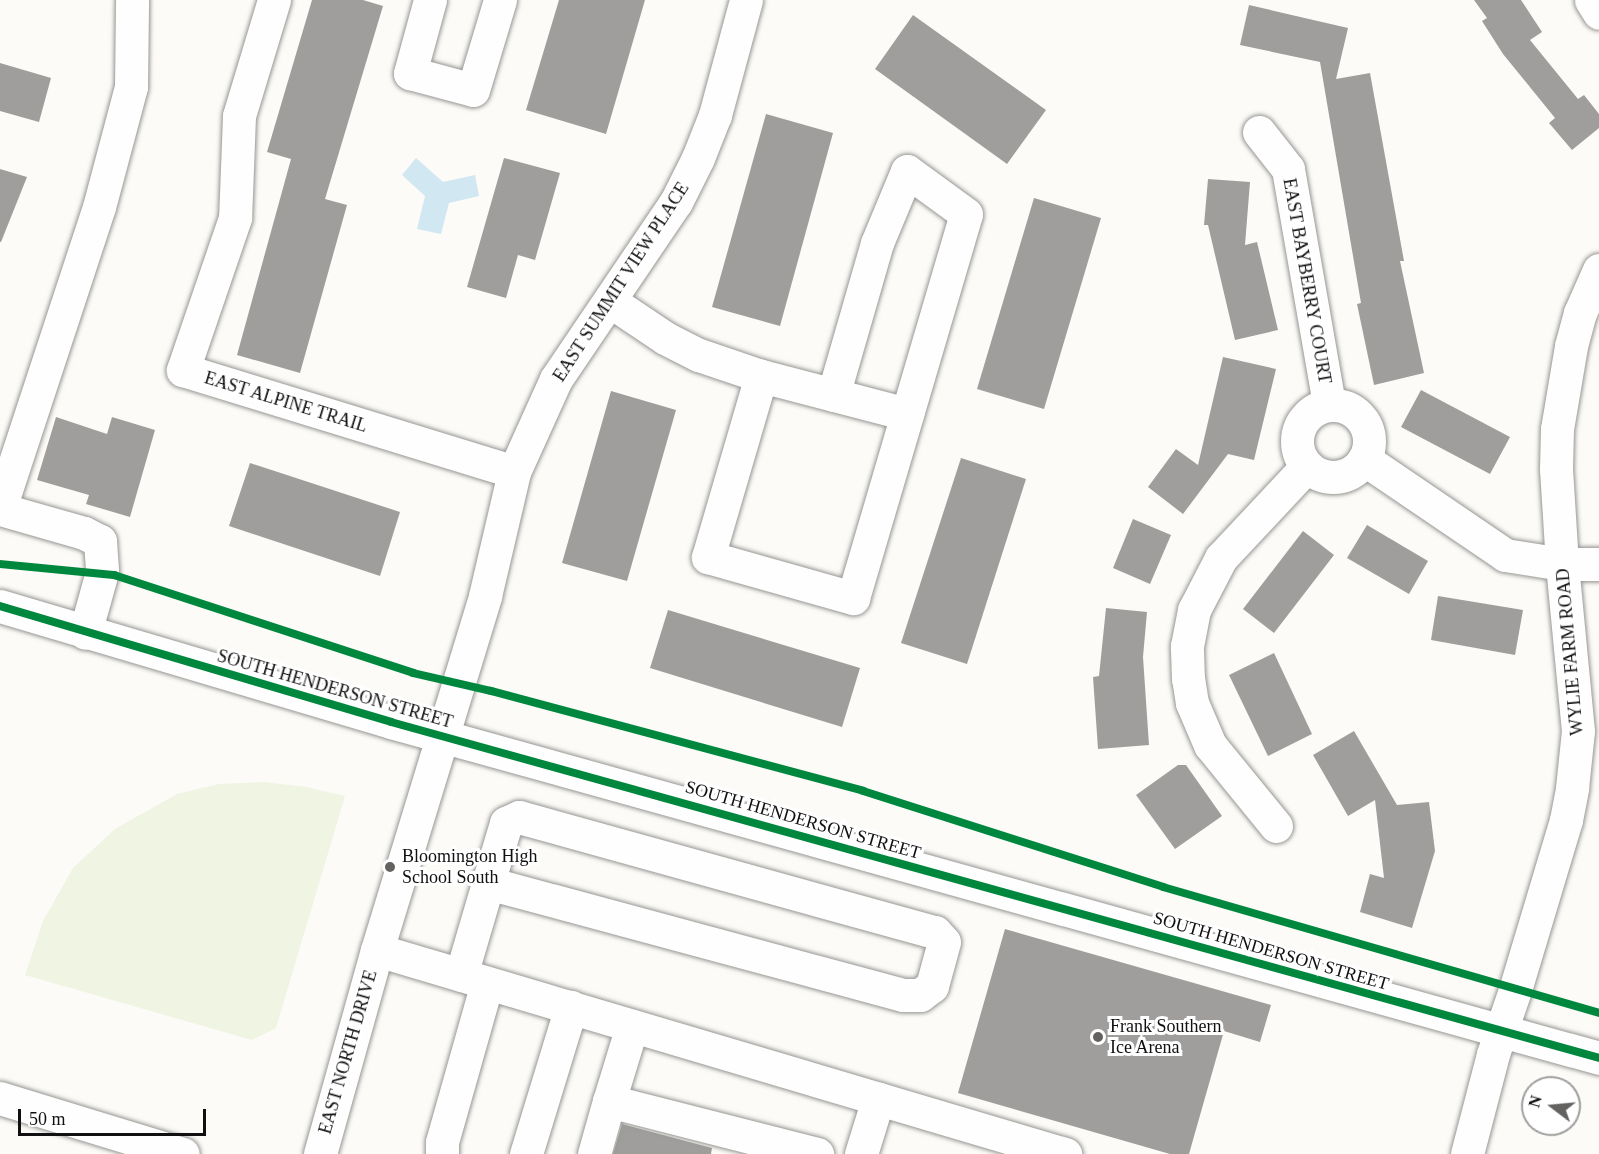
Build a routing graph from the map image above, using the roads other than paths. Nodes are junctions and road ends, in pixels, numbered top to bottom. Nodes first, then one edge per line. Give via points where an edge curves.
1 (132, 0) edge
2 (274, 0) edge
3 (430, 0) edge
4 (500, 0) edge
5 (746, 0) edge
6 (1590, 0) edge
7 (1599, 13) edge
8 (1259, 132) dead end
9 (1599, 270) edge
10 (610, 301) junction
11 (761, 376) junction
12 (833, 395) junction
13 (1329, 404) junction
14 (907, 414) junction
15 (1364, 459) junction
16 (1307, 466) junction
17 (514, 472) junction
18 (0, 509) edge
19 (1562, 564) junction
20 (1599, 564) edge
21 (0, 606) edge
22 (85, 633) junction
23 (443, 736) junction
24 (1276, 826) dead end
25 (488, 883) junction
26 (377, 950) junction
27 (474, 979) junction
28 (571, 1007) junction
29 (632, 1026) junction
30 (1502, 1030) junction
31 (1599, 1058) edge
32 (0, 1098) edge
33 (878, 1099) junction
34 (609, 1101) junction
35 (1030, 1149) edge
36 (183, 1154) edge
37 (320, 1154) edge
38 (442, 1154) edge
39 (526, 1154) edge
40 (594, 1154) edge
41 (817, 1154) edge
42 (861, 1154) edge
43 (1065, 1154) edge
44 (1467, 1154) edge

1 - 18 street via 131,87 99,207
2 - 17 street, EAST ALPINE TRAIL via 239,116 235,218 183,370
3 - 4 street via 410,73 473,90
5 - 10 street, EAST SUMMIT VIEW PLACE via 715,115 698,158 676,202
6 - 7 street
8 - 13 street, EAST BAYBERRY COURT via 1288,170
9 - 19 street, WYLIE FARM ROAD via 1580,313 1559,404 1556,469
10 - 11 street via 665,338 699,355
10 - 17 street, EAST SUMMIT VIEW PLACE via 556,379
11 - 12 street
11 - 14 street via 708,556 853,598
12 - 14 street
12 - 14 street via 877,243 907,171 966,214
13 - 15 street, EAST BAYBERRY COURT via 1351,409 1367,426 1369,448
13 - 16 street, EAST BAYBERRY COURT via 1318,407 1301,423 1297,446
15 - 16 street via 1348,474 1338,477 1327,477
15 - 19 street via 1505,555
16 - 24 street via 1221,558 1194,609 1188,646 1192,703 1210,745
17 - 23 street, EAST SUMMIT VIEW PLACE via 485,596
18 - 22 street via 100,541 102,572
19 - 20 street
19 - 30 street, WYLIE FARM ROAD via 1578,731 1575,769 1566,820
21 - 22 street, SOUTH HENDERSON STREET
22 - 23 street, SOUTH HENDERSON STREET
23 - 26 street, EAST NORTH DRIVE
23 - 30 street, SOUTH HENDERSON STREET
25 - 25 street via 506,823 519,817 935,932 944,942 932,986 920,995 903,995
25 - 27 street
26 - 27 street
26 - 37 street, EAST NORTH DRIVE
27 - 28 street
27 - 38 street
28 - 29 street
28 - 39 street
29 - 33 street
29 - 34 street
30 - 31 street, SOUTH HENDERSON STREET
30 - 44 street, WYLIE FARM ROAD
32 - 36 street
33 - 35 street
33 - 42 street
34 - 40 street
34 - 41 street
35 - 43 street

